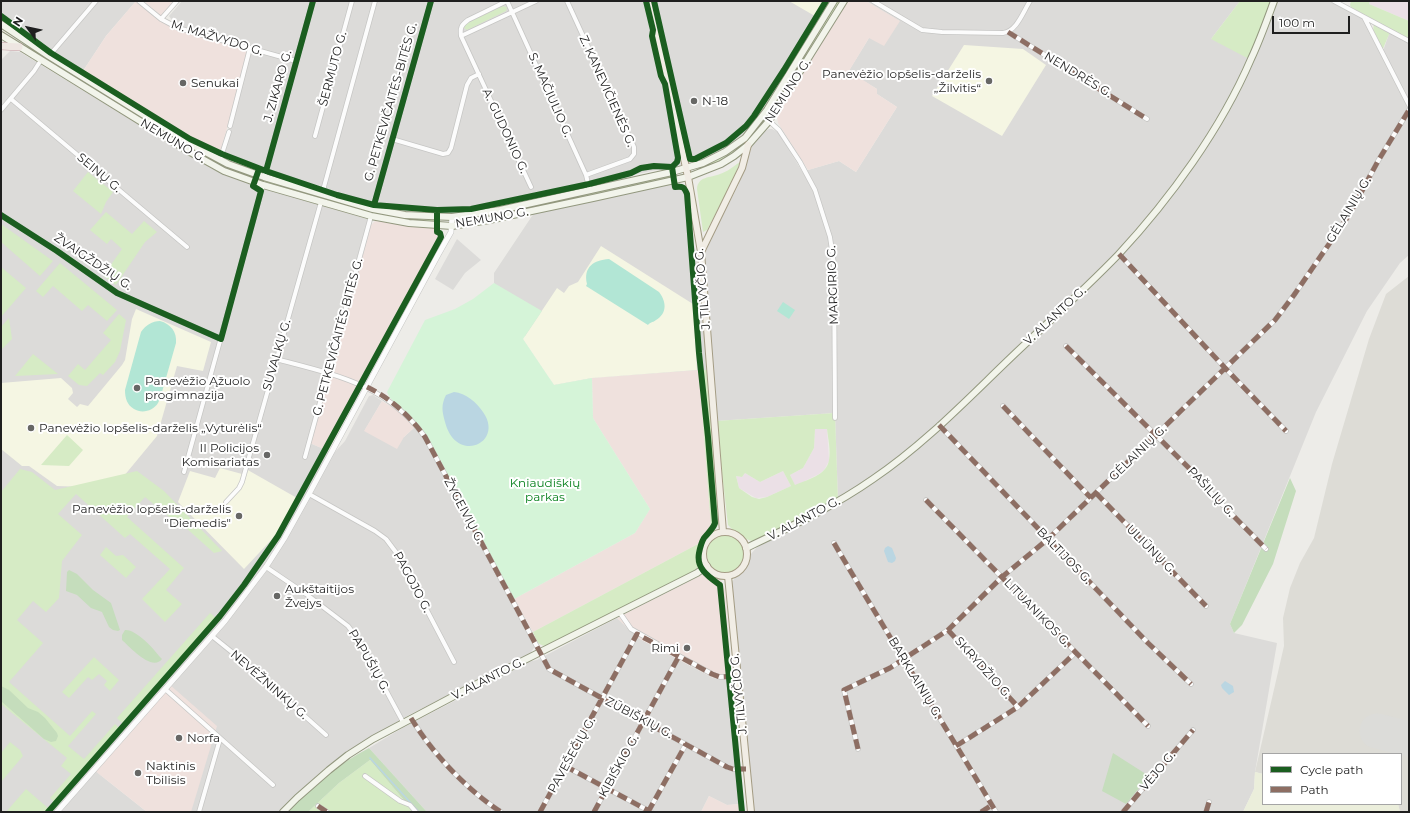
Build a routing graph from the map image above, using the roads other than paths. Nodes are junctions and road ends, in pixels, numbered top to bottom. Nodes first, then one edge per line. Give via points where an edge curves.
1 (96, 1) edge
2 (139, 1) edge
3 (177, 1) edge
4 (313, 1) edge
5 (352, 1) edge
6 (375, 1) edge
7 (431, 1) edge
8 (507, 1) edge
9 (536, 1) edge
10 (567, 1) edge
11 (650, 1) edge
12 (834, 1) edge
13 (844, 1) edge
14 (873, 1) edge
15 (1030, 1) edge
16 (1274, 1) edge
17 (1334, 1) edge
18 (512, 12) junction
19 (1364, 17) junction
20 (161, 19) junction
21 (1, 24) edge
22 (1008, 32) junction
23 (1, 35) edge
24 (462, 36) junction
25 (1409, 41) edge
26 (1, 46) edge
27 (19, 47) junction
28 (250, 48) junction
29 (49, 56) junction
30 (41, 60) junction
31 (296, 61) junction
32 (479, 74) junction
33 (11, 99) junction
34 (1409, 104) edge
35 (1, 110) edge
36 (1409, 110) edge
37 (1147, 119) dead end
38 (769, 121) junction
39 (230, 126) dead end
40 (229, 132) dead end
41 (315, 136) dead end
42 (392, 139) junction
43 (748, 145) junction
44 (220, 160) junction
45 (228, 164) junction
46 (686, 168) junction
47 (224, 171) junction
48 (586, 175) junction
49 (264, 177) junction
50 (688, 177) junction
51 (262, 185) junction
52 (531, 188) dead end
53 (590, 191) junction
54 (322, 194) junction
55 (321, 202) junction
56 (373, 209) junction
57 (1, 215) edge
58 (371, 216) junction
59 (452, 217) junction
60 (452, 226) junction
61 (187, 247) dead end
62 (701, 252) junction
63 (1119, 254) junction
64 (221, 339) junction
65 (1066, 346) dead end
66 (276, 359) junction
67 (1226, 369) junction
68 (328, 373) junction
69 (367, 387) junction
70 (1003, 406) dead end
71 (835, 418) dead end
72 (940, 425) junction
73 (1286, 431) dead end
74 (1157, 436) junction
75 (305, 457) dead end
76 (184, 472) dead end
77 (1096, 493) junction
78 (309, 494) junction
79 (1091, 498) junction
80 (926, 500) dead end
81 (226, 502) dead end
82 (723, 532) junction
83 (1048, 539) junction
84 (834, 543) dead end
85 (746, 548) junction
86 (1266, 549) dead end
87 (707, 566) junction
88 (266, 567) junction
89 (728, 576) junction
90 (1002, 577) junction
91 (1206, 606) dead end
92 (620, 613) junction
93 (948, 630) junction
94 (637, 634) junction
95 (212, 636) junction
96 (540, 653) junction
97 (1075, 653) junction
98 (679, 656) junction
99 (904, 659) junction
100 (454, 662) dead end
101 (737, 676) junction
102 (1191, 684) dead end
103 (165, 689) junction
104 (602, 699) junction
105 (1018, 707) junction
106 (411, 718) junction
107 (643, 721) junction
108 (403, 722) junction
109 (1148, 726) dead end
110 (1193, 730) dead end
111 (326, 735) dead end
112 (220, 738) junction
113 (686, 744) junction
114 (956, 746) junction
115 (858, 749) dead end
116 (565, 766) junction
117 (746, 769) junction
118 (365, 776) dead end
119 (273, 785) dead end
120 (607, 788) junction
121 (1209, 802) dead end
122 (992, 805) junction
123 (318, 806) dead end
124 (57, 812) edge
125 (199, 812) edge
126 (283, 812) edge
127 (327, 812) edge
128 (416, 812) edge
129 (501, 812) edge
130 (540, 812) edge
131 (594, 812) edge
132 (649, 812) edge
133 (751, 812) edge
134 (981, 812) edge
135 (996, 812) edge
136 (1123, 812) edge
137 (1206, 812) edge

1 - 29 street
2 - 20 street, M. MAŽVYDO G.
3 - 20 street
4 - 31 street, J. ZIKARO G.
5 - 41 street, ŠERMUTO G.
6 - 54 street
7 - 42 street, G. PETKEVIČAITĖS-BITĖS G.
8 - 18 street, S. MAČIULIO G.
8 - 24 street via 462,23
9 - 18 street
10 - 48 street, Z. KANEVIČIENĖS G. via 634,147 634,154 630,159
11 - 46 main road, J. TILVYČIO G.
12 - 46 main road, NEMUNO G. via 757,124 730,149 703,163
13 - 38 main road, NEMUNO G.
14 - 22 street via 922,30
15 - 22 street via 1013,29
16 - 63 main road, V. ALANTO G. via 1251,60 1211,133 1175,187
17 - 19 street
18 - 24 street
18 - 48 street, S. MAČIULIO G.
19 - 25 street
19 - 34 street
20 - 28 street, M. MAŽVYDO G. via 178,28
21 - 29 main road, NEMUNO G.
22 - 37 street, NENDRĖS G.
23 - 27 main road, NEMUNO G.
24 - 32 street, A. GUDONIO G.
26 - 27 highway
27 - 30 main road, NEMUNO G.
28 - 31 street, M. MAŽVYDO G.
28 - 39 street
29 - 44 main road, NEMUNO G. via 188,143
30 - 33 street
30 - 47 main road, NEMUNO G.
31 - 49 street, J. ZIKARO G.
32 - 42 street, A. GUDONIO G. via 471,78 467,85 448,153 443,154
32 - 52 street, A. GUDONIO G.
33 - 35 street
33 - 61 street, SEINŲ G.
36 - 67 street, GĖLAINIŲ G. via 1349,215 1294,296 1275,320
38 - 43 main road, NEMUNO G.
38 - 71 street, MARGIRIO G. via 779,130 815,190 830,237 834,264
40 - 44 street
42 - 56 street, G. PETKEVIČAITĖS-BITĖS G.
43 - 50 main road, NEMUNO G. via 721,164
43 - 62 main road via 742,168
44 - 45 main road, NEMUNO G.
45 - 47 main road
45 - 49 main road, NEMUNO G.
46 - 50 main road, J. TILVYČIO G.
46 - 53 main road, NEMUNO G.
47 - 51 main road, NEMUNO G.
48 - 53 street, S. MAČIULIO G.
49 - 54 main road, NEMUNO G.
50 - 60 main road, NEMUNO G.
50 - 62 main road, J. TILVYČIO G.
51 - 55 main road, NEMUNO G.
51 - 64 street
53 - 59 main road, NEMUNO G. via 500,210
54 - 56 main road, NEMUNO G.
55 - 58 main road, NEMUNO G.
55 - 66 street, SUVALKŲ G.
56 - 59 main road, NEMUNO G. via 406,215
57 - 64 street, ŽVAIGŽDŽIŲ G. via 116,293
58 - 60 main road, NEMUNO G. via 409,223
58 - 68 street, G. PETKEVIČAITĖS BITĖS G.
59 - 60 street
60 - 69 street
62 - 82 main road, J. TILVYČIO G.
63 - 67 street
63 - 72 main road, V. ALANTO G.
64 - 76 street
65 - 74 street, PAŠILIŲ G.
66 - 68 street, ŽYGEIVIŲ G.
66 - 81 street, SUVALKŲ G. via 242,482
67 - 73 street
67 - 74 street, GĖLAINIŲ G.
68 - 69 street, ŽYGEIVIŲ G.
68 - 75 street, G. PETKEVIČAITĖS BITĖS G.
69 - 78 street
69 - 96 street, ŽYGEIVIŲ G. via 402,411 425,437
70 - 79 street
72 - 83 street, BALTIJOS G.
72 - 85 main road, V. ALANTO G. via 867,483 817,513
74 - 77 street, GĖLAINIŲ G.
74 - 86 street, PAŠILIŲ G.
77 - 79 street, GĖLAINIŲ G.
77 - 91 street, ULIŪNŲ G.
78 - 88 street
78 - 100 street, PAGOJO G. via 375,531 392,545
79 - 83 street, GĖLAINIŲ G.
80 - 90 street, LITUANIKOS G.
82 - 85 main road via 738,536
82 - 87 main road via 713,536 706,544 704,556
83 - 90 street, GĖLAINIŲ G.
83 - 102 street, BALTIJOS G.
84 - 99 street, BARKLAINIŲ G.
85 - 89 main road via 744,566
87 - 89 main road via 716,574
87 - 92 main road, V. ALANTO G.
88 - 95 street
88 - 108 street, PAPUŠIŲ G. via 348,626 360,642
89 - 101 main road, J. TILVYČIO G.
90 - 93 street, GĖLAINIŲ G.
90 - 97 street, LITUANIKOS G.
92 - 94 street
92 - 96 main road, V. ALANTO G.
93 - 99 street, GĖLAINIŲ G.
93 - 105 street, SKRYDŽIO G.
94 - 98 street
94 - 104 street, PAVEŠEČIŲ G.
95 - 103 street
95 - 111 street, NEVĖŽNINKŲ G.
96 - 104 street, ZŪBIŠKIŲ G. via 549,670
96 - 106 main road, V. ALANTO G.
97 - 105 street
97 - 109 street, LITUANIKOS G.
98 - 101 street via 720,677
98 - 107 street, KIBIŠKIO G.
99 - 114 street, BARKLAINIŲ G.
99 - 115 street, GĖLAINIŲ G. via 844,690
101 - 117 main road, J. TILVYČIO G.
103 - 112 street
103 - 124 street
104 - 107 street, ZŪBIŠKIŲ G.
104 - 116 street, PAVEŠEČIŲ G.
105 - 114 street
106 - 108 main road, V. ALANTO G.
106 - 129 street via 438,755 463,781
107 - 113 street, ZŪBIŠKIŲ G.
107 - 120 street, KIBIŠKIO G.
108 - 126 main road, V. ALANTO G. via 348,755
110 - 136 street, VĖJO G.
112 - 119 street
112 - 125 street
113 - 117 street, ZŪBIŠKIŲ G. via 733,769
113 - 132 street
114 - 122 street, BARKLAINIŲ G.
116 - 120 street
116 - 130 street, PAVEŠEČIŲ G.
117 - 133 main road, J. TILVYČIO G.
118 - 128 street via 400,801 410,805
120 - 131 street, KIBIŠKIO G.
120 - 132 street
121 - 137 street
122 - 134 street
122 - 135 street, BARKLAINIŲ G.
123 - 127 street

